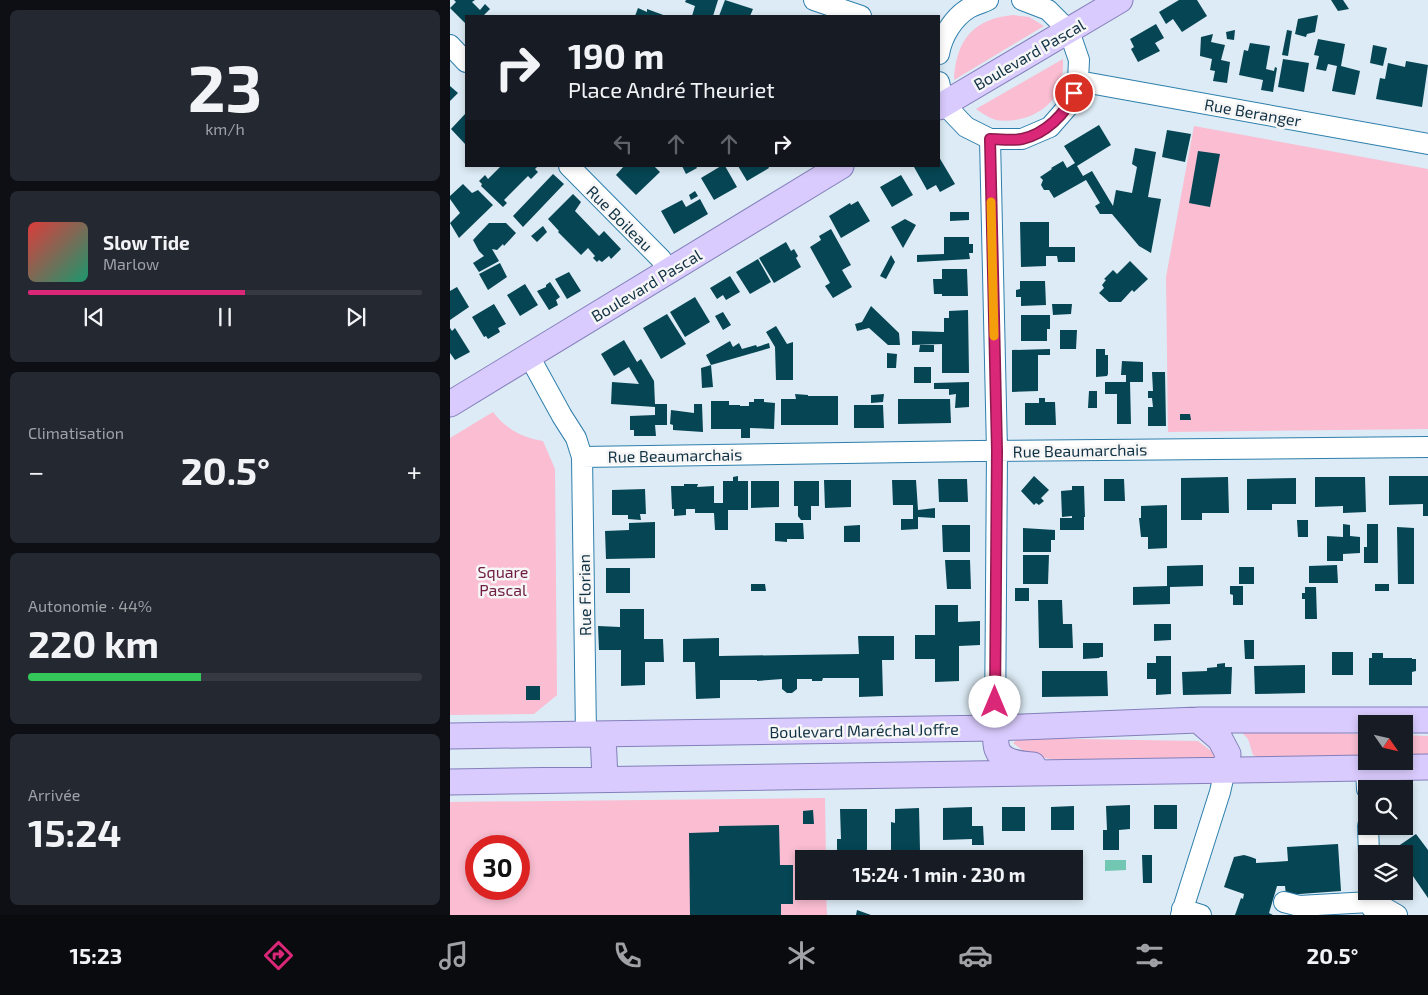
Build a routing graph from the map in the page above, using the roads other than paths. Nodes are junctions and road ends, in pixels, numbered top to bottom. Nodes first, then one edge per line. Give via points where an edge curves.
1 (814, 0) edge
2 (988, 0) edge
3 (1022, 0) edge
4 (1120, 0) edge
5 (967, 4) edge
6 (859, 15) edge
7 (1069, 31) junction
8 (450, 45) edge
9 (940, 45) edge
10 (465, 61) edge
11 (1078, 81) junction
12 (941, 98) edge
13 (990, 139) junction
14 (1428, 144) edge
15 (570, 167) edge
16 (839, 167) edge
17 (667, 272) junction
18 (530, 356) junction
19 (450, 404) edge
20 (1428, 447) edge
21 (997, 451) junction
22 (582, 457) junction
23 (1198, 720) junction
24 (1428, 720) edge
25 (995, 728) junction
26 (594, 734) junction
27 (450, 736) edge
28 (1428, 767) edge
29 (1225, 770) junction
30 (1116, 772) junction
31 (1366, 778) edge
32 (605, 779) junction
33 (450, 782) edge
34 (1284, 902) dead end
35 (1371, 904) edge
36 (1188, 913) edge
37 (1397, 915) edge

1 - 6 street
2 - 5 street
3 - 7 street via 1048,10
4 - 7 main road, Boulevard Pascal
5 - 9 street
7 - 11 street via 1079,60
7 - 12 main road, Boulevard Pascal
8 - 10 street
11 - 13 street via 1070,104 1050,127 1022,139
11 - 14 street, Rue Beranger
12 - 13 street via 966,127
13 - 21 street
15 - 17 street, Rue Boileau via 661,259
16 - 17 main road, Boulevard Pascal
17 - 18 main road, Boulevard Pascal
18 - 19 main road, Boulevard Pascal
18 - 22 street, Rue Florian via 576,438
20 - 21 street, Rue Beaumarchais
21 - 22 street, Rue Beaumarchais
21 - 25 street
22 - 26 street, Rue Florian
23 - 24 main road, Boulevard Maréchal Joffre
23 - 25 main road, Boulevard Maréchal Joffre
23 - 29 main road via 1220,739 1228,754
25 - 26 main road, Boulevard Maréchal Joffre
25 - 30 main road via 998,750 1006,760 1019,764
26 - 27 main road, Boulevard Maréchal Joffre
26 - 32 main road
28 - 31 main road
29 - 30 main road
29 - 31 main road
29 - 36 street
30 - 32 main road
32 - 33 main road
34 - 35 street via 1299,906
35 - 37 street

